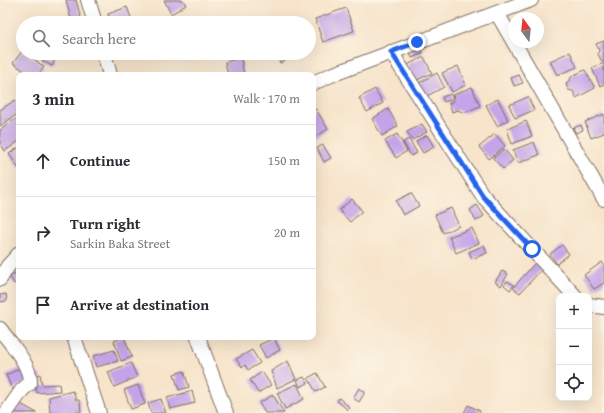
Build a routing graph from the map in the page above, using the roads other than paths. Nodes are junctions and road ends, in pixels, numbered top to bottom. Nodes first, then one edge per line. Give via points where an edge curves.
1 (88, 0) edge
2 (531, 0) edge
3 (497, 13) junction
4 (93, 16) edge
5 (391, 52) junction
6 (106, 60) edge
7 (109, 72) edge
8 (316, 82) edge
9 (604, 199) edge
10 (16, 257) edge
11 (0, 279) edge
12 (572, 293) edge
13 (592, 305) edge
14 (604, 307) edge
15 (0, 329) edge
16 (75, 340) edge
17 (199, 340) edge
18 (6, 413) edge
19 (99, 413) edge
20 (226, 413) edge

1 - 4 street
2 - 3 street
3 - 5 street
3 - 9 street
5 - 8 street
5 - 12 street via 483,196
6 - 7 street
10 - 11 street
13 - 14 street
15 - 18 street via 28,368 30,376 30,383
16 - 19 street
17 - 20 street

